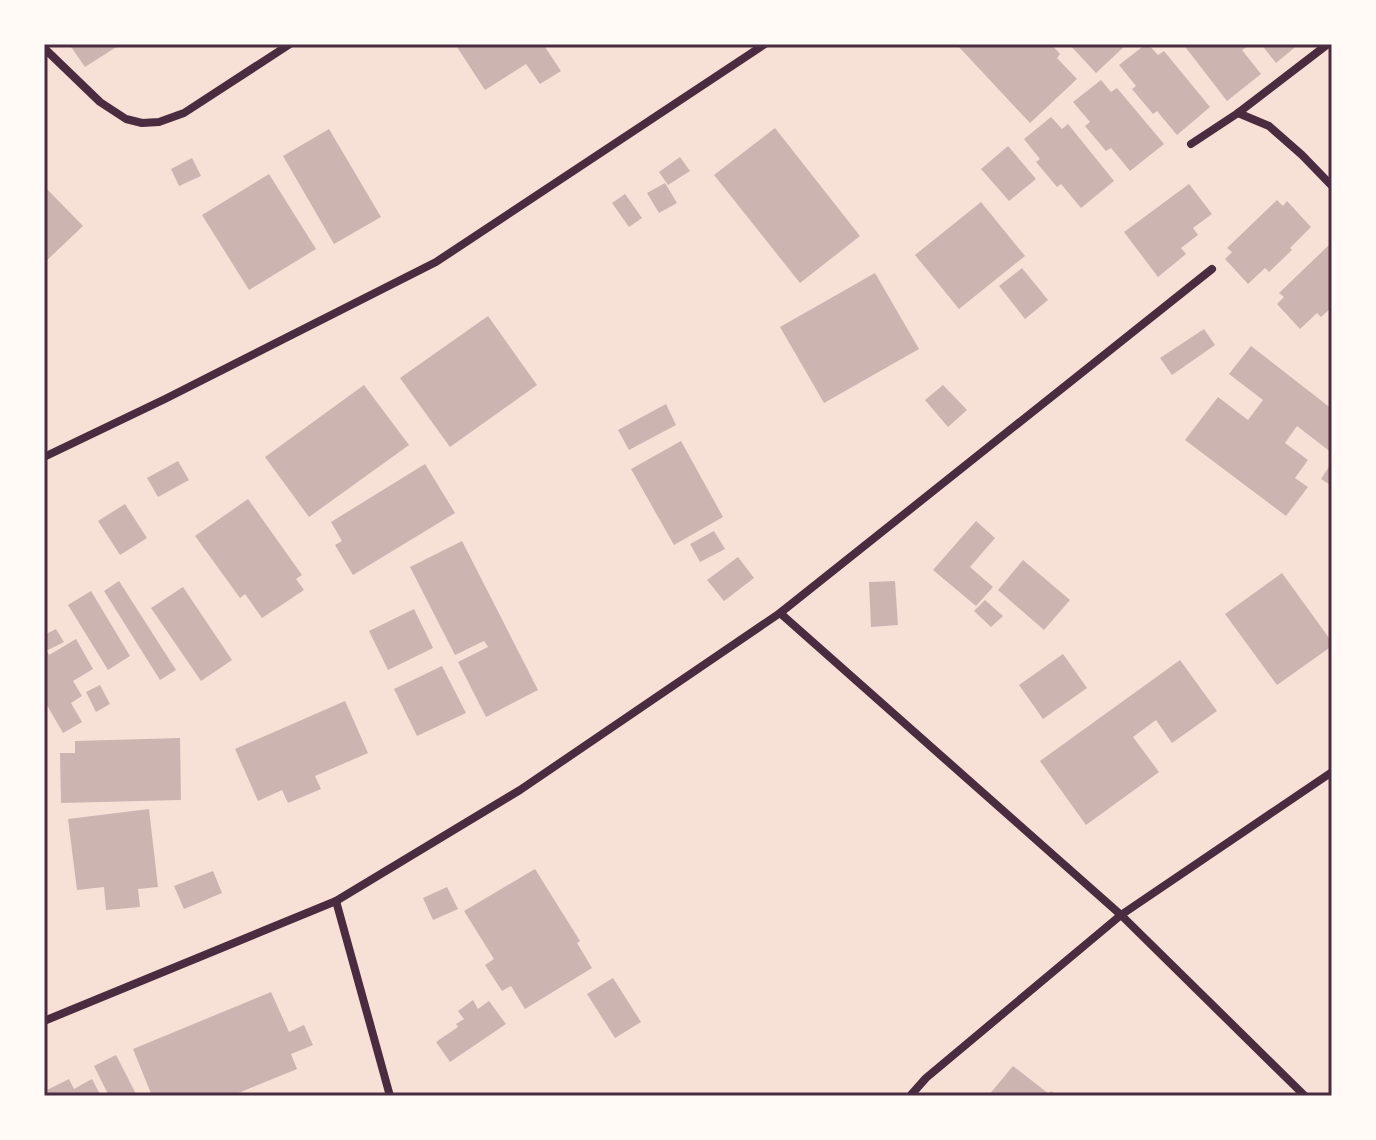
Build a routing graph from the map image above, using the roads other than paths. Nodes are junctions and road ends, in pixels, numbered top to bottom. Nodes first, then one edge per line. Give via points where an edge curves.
1 (290, 44) edge
2 (765, 44) edge
3 (1328, 44) edge
4 (44, 48) edge
5 (1238, 113) junction
6 (1191, 144) dead end
7 (1332, 186) edge
8 (1212, 269) dead end
9 (44, 457) edge
10 (780, 613) junction
11 (1332, 772) edge
12 (336, 901) junction
13 (1121, 915) junction
14 (44, 1021) edge
15 (390, 1096) edge
16 (910, 1096) edge
17 (1305, 1096) edge

1 - 4 street via 184,113 142,123 100,102
2 - 9 street via 436,262
3 - 5 street
5 - 6 street
5 - 7 street via 1269,126
8 - 10 street
10 - 12 street via 520,790
10 - 13 street
11 - 13 street
12 - 14 street
12 - 15 street
13 - 16 street
13 - 17 street

